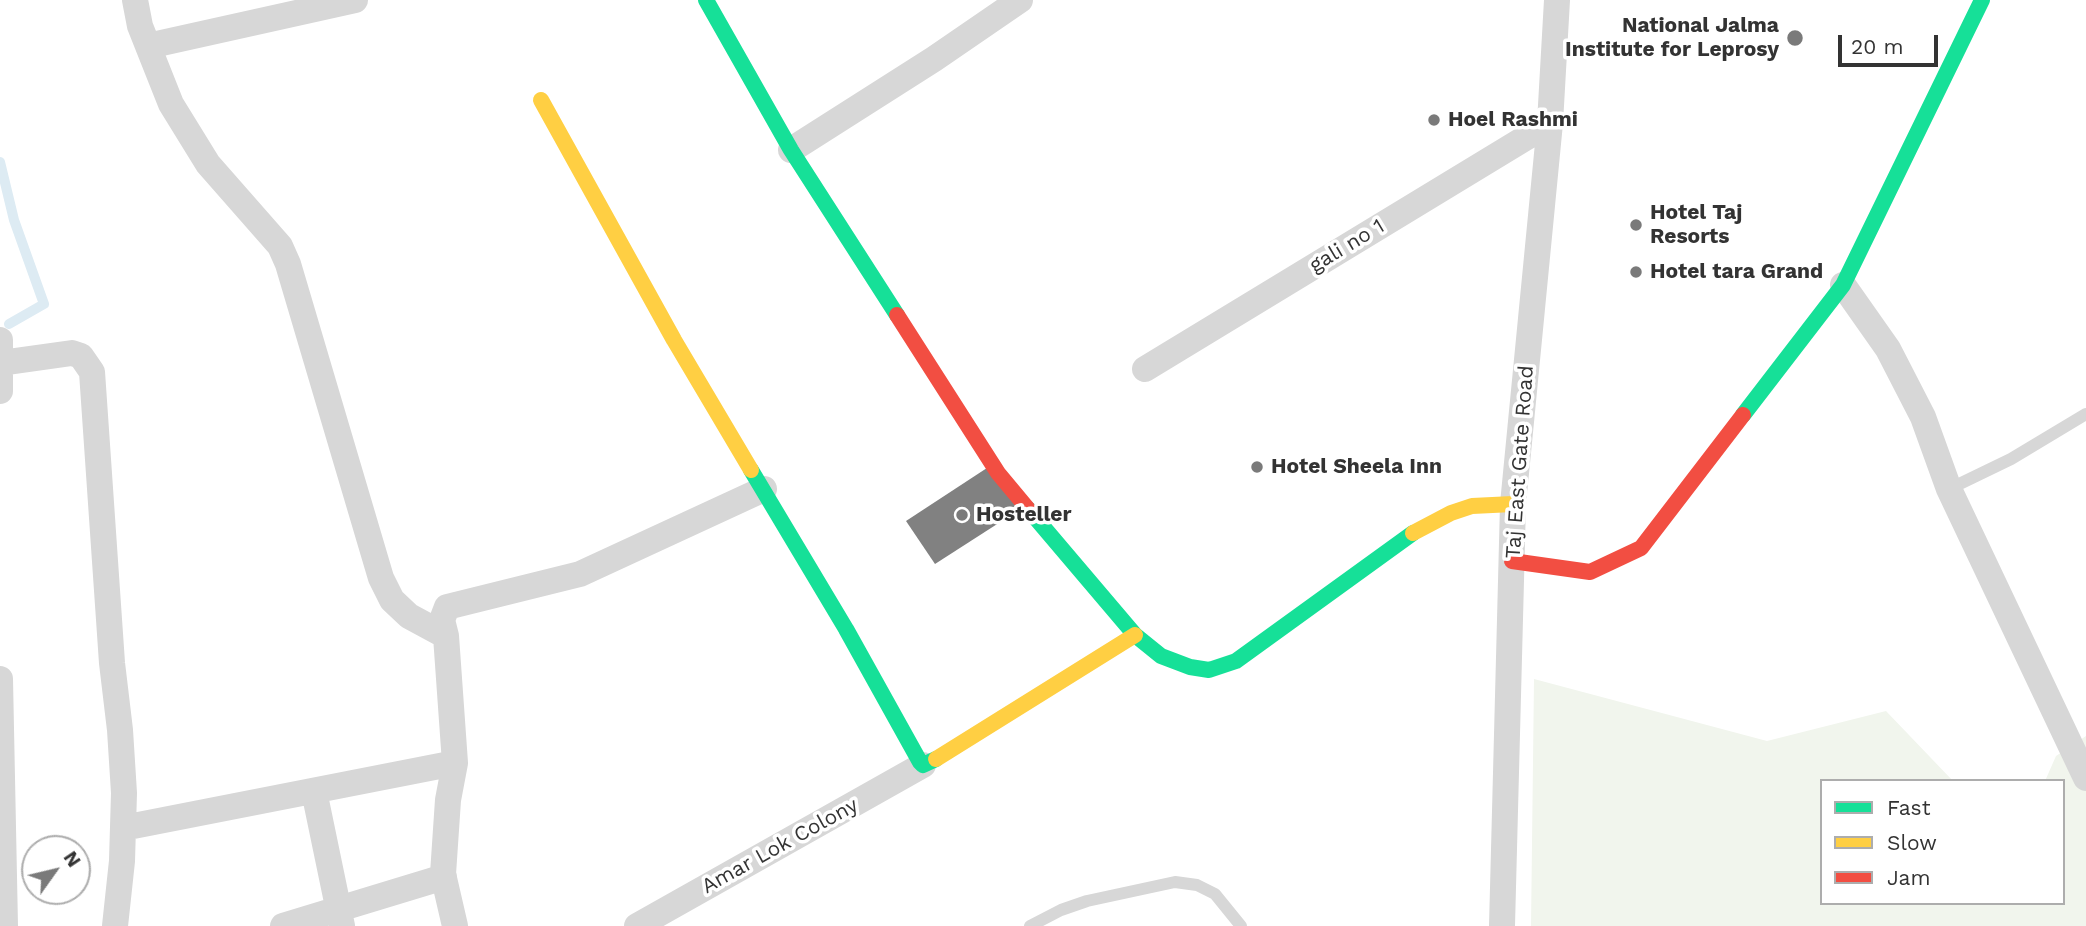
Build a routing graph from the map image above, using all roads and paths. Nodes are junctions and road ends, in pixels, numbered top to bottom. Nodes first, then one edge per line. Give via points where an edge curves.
1 (135, 0) edge
2 (355, 0) edge
3 (706, 0) edge
4 (1020, 0) edge
5 (1557, 0) edge
6 (1982, 0) edge
7 (148, 46) junction
8 (541, 100) dead end
9 (1550, 123) junction
10 (791, 150) junction
11 (1843, 285) junction
12 (0, 340) edge
13 (1, 363) edge
14 (1145, 369) dead end
15 (0, 391) edge
16 (2086, 415) edge
17 (764, 489) junction
18 (1950, 489) junction
19 (1513, 503) junction
20 (1513, 561) junction
21 (1135, 635) junction
22 (446, 636) junction
23 (0, 679) edge
24 (455, 763) junction
25 (923, 765) junction
26 (2086, 778) edge
27 (314, 791) junction
28 (123, 828) junction
29 (444, 877) junction
30 (340, 918) edge
31 (5, 926) edge
32 (115, 926) edge
33 (283, 926) edge
34 (455, 926) edge
35 (636, 926) edge
36 (1030, 926) edge
37 (1241, 926) edge
38 (1502, 926) edge

1 - 7 street
2 - 7 street
3 - 10 street
4 - 10 street
5 - 9 street, Taj East Gate Road
6 - 11 street
7 - 22 street via 171,104 208,164 280,246 288,264 381,578 392,600 409,616
8 - 17 street via 674,340
9 - 14 street, gali no 1
9 - 19 street, Taj East Gate Road
10 - 21 street via 998,473
11 - 18 street via 1888,349 1923,417
11 - 20 street via 1640,548 1590,572
12 - 13 street
13 - 15 street
13 - 28 street via 72,353 81,356 92,372 120,730
16 - 18 lane
17 - 22 street via 580,574 452,605 443,614
17 - 25 street
18 - 26 street
19 - 20 street, Taj East Gate Road
19 - 21 street via 1472,506 1406,537 1236,661 1209,670 1190,667 1161,656
20 - 38 street, Taj East Gate Road
21 - 25 street
22 - 24 street
23 - 31 street
24 - 27 street
24 - 29 street
25 - 35 street, Amar Lok Colony
27 - 28 street
27 - 30 street
28 - 32 street
29 - 30 street
29 - 34 street
30 - 33 street
36 - 37 lane via 1087,901 1175,882 1215,894

